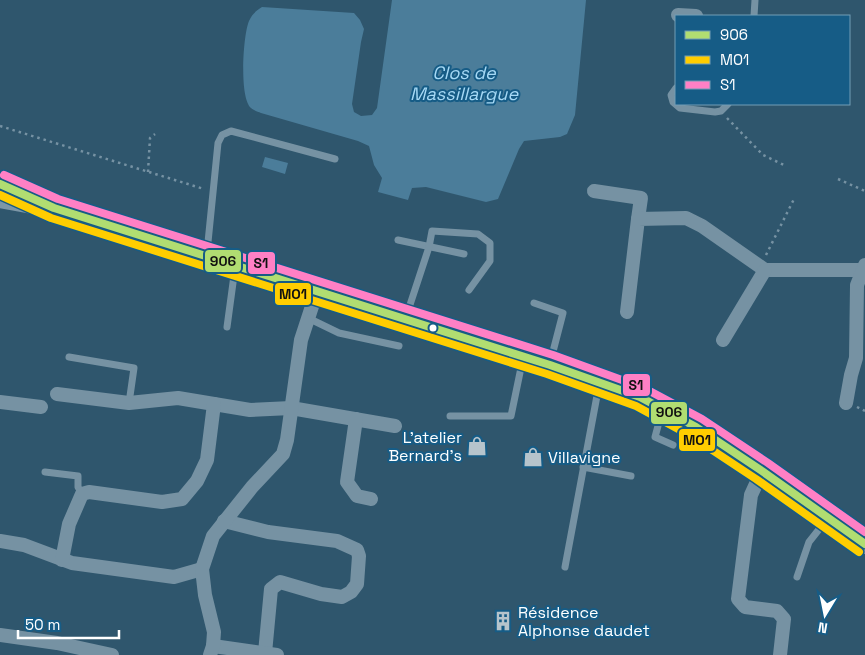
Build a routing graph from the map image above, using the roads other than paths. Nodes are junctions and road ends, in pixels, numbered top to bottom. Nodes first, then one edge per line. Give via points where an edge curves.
1 (755, 0) edge
2 (754, 15) edge
3 (675, 89) edge
4 (675, 103) edge
5 (677, 105) edge
6 (727, 105) edge
7 (335, 159) dead end
8 (0, 184) edge
9 (594, 191) dead end
10 (0, 198) edge
11 (54, 208) junction
12 (638, 219) junction
13 (398, 240) dead end
14 (429, 247) junction
15 (464, 254) dead end
16 (207, 255) junction
17 (236, 265) junction
18 (762, 269) junction
19 (864, 269) edge
20 (469, 290) dead end
21 (317, 291) junction
22 (534, 303) dead end
23 (627, 312) dead end
24 (308, 318) junction
25 (405, 320) junction
26 (227, 327) dead end
27 (723, 340) dead end
28 (399, 346) dead end
29 (69, 357) dead end
30 (524, 358) junction
31 (550, 365) junction
32 (600, 382) junction
33 (57, 394) dead end
34 (0, 402) edge
35 (129, 403) junction
36 (846, 403) dead end
37 (214, 404) junction
38 (41, 407) dead end
39 (291, 408) junction
40 (662, 409) junction
41 (450, 416) dead end
42 (356, 420) junction
43 (395, 426) dead end
44 (673, 445) dead end
45 (583, 467) junction
46 (762, 470) junction
47 (45, 472) dead end
48 (631, 476) dead end
49 (82, 494) junction
50 (371, 499) dead end
51 (828, 518) junction
52 (224, 521) junction
53 (0, 541) edge
54 (865, 544) edge
55 (62, 560) junction
56 (565, 567) dead end
57 (202, 569) junction
58 (797, 576) dead end
59 (0, 635) edge
60 (211, 650) edge
61 (271, 654) edge
62 (112, 655) edge
63 (780, 655) edge

1 - 2 lane
3 - 4 lane via 670,95
5 - 6 lane via 715,112
7 - 16 lane via 231,131 222,135 218,143
8 - 11 main road
9 - 12 street via 641,198
10 - 11 main road
11 - 16 main road
12 - 18 street via 686,218
12 - 23 street
13 - 14 lane
14 - 15 lane
14 - 20 lane via 432,231 478,234 490,243 490,261
14 - 25 lane
16 - 17 main road
17 - 21 main road
17 - 26 lane
18 - 19 street
18 - 27 street
19 - 36 street via 857,285 856,358
21 - 24 street
21 - 25 main road
22 - 31 lane via 563,313
24 - 28 lane via 339,333
24 - 39 street via 301,340
25 - 30 main road
29 - 35 lane via 134,368
30 - 31 main road
30 - 41 lane via 511,416
31 - 32 main road
32 - 40 main road
32 - 45 lane
33 - 35 street
34 - 38 street
35 - 37 street via 178,398
37 - 39 street via 250,410
37 - 49 street via 207,460 197,481 182,499 162,502 89,492
39 - 42 street
39 - 52 street via 282,454
40 - 44 lane via 655,437
40 - 46 main road
42 - 43 street
42 - 50 street via 347,482 357,496
45 - 48 lane
45 - 56 lane
46 - 51 main road
46 - 63 street via 751,495 738,600 745,608 776,610 784,619
47 - 49 lane via 78,476
49 - 55 street via 69,524
51 - 54 main road
51 - 58 lane via 809,542
52 - 57 street via 213,536
52 - 61 street via 268,532 337,541 357,550 360,556 357,584 342,596 321,594 280,582 271,589
53 - 55 street via 24,545
55 - 57 street via 174,577
57 - 60 street via 214,632
59 - 62 street
60 - 61 street

